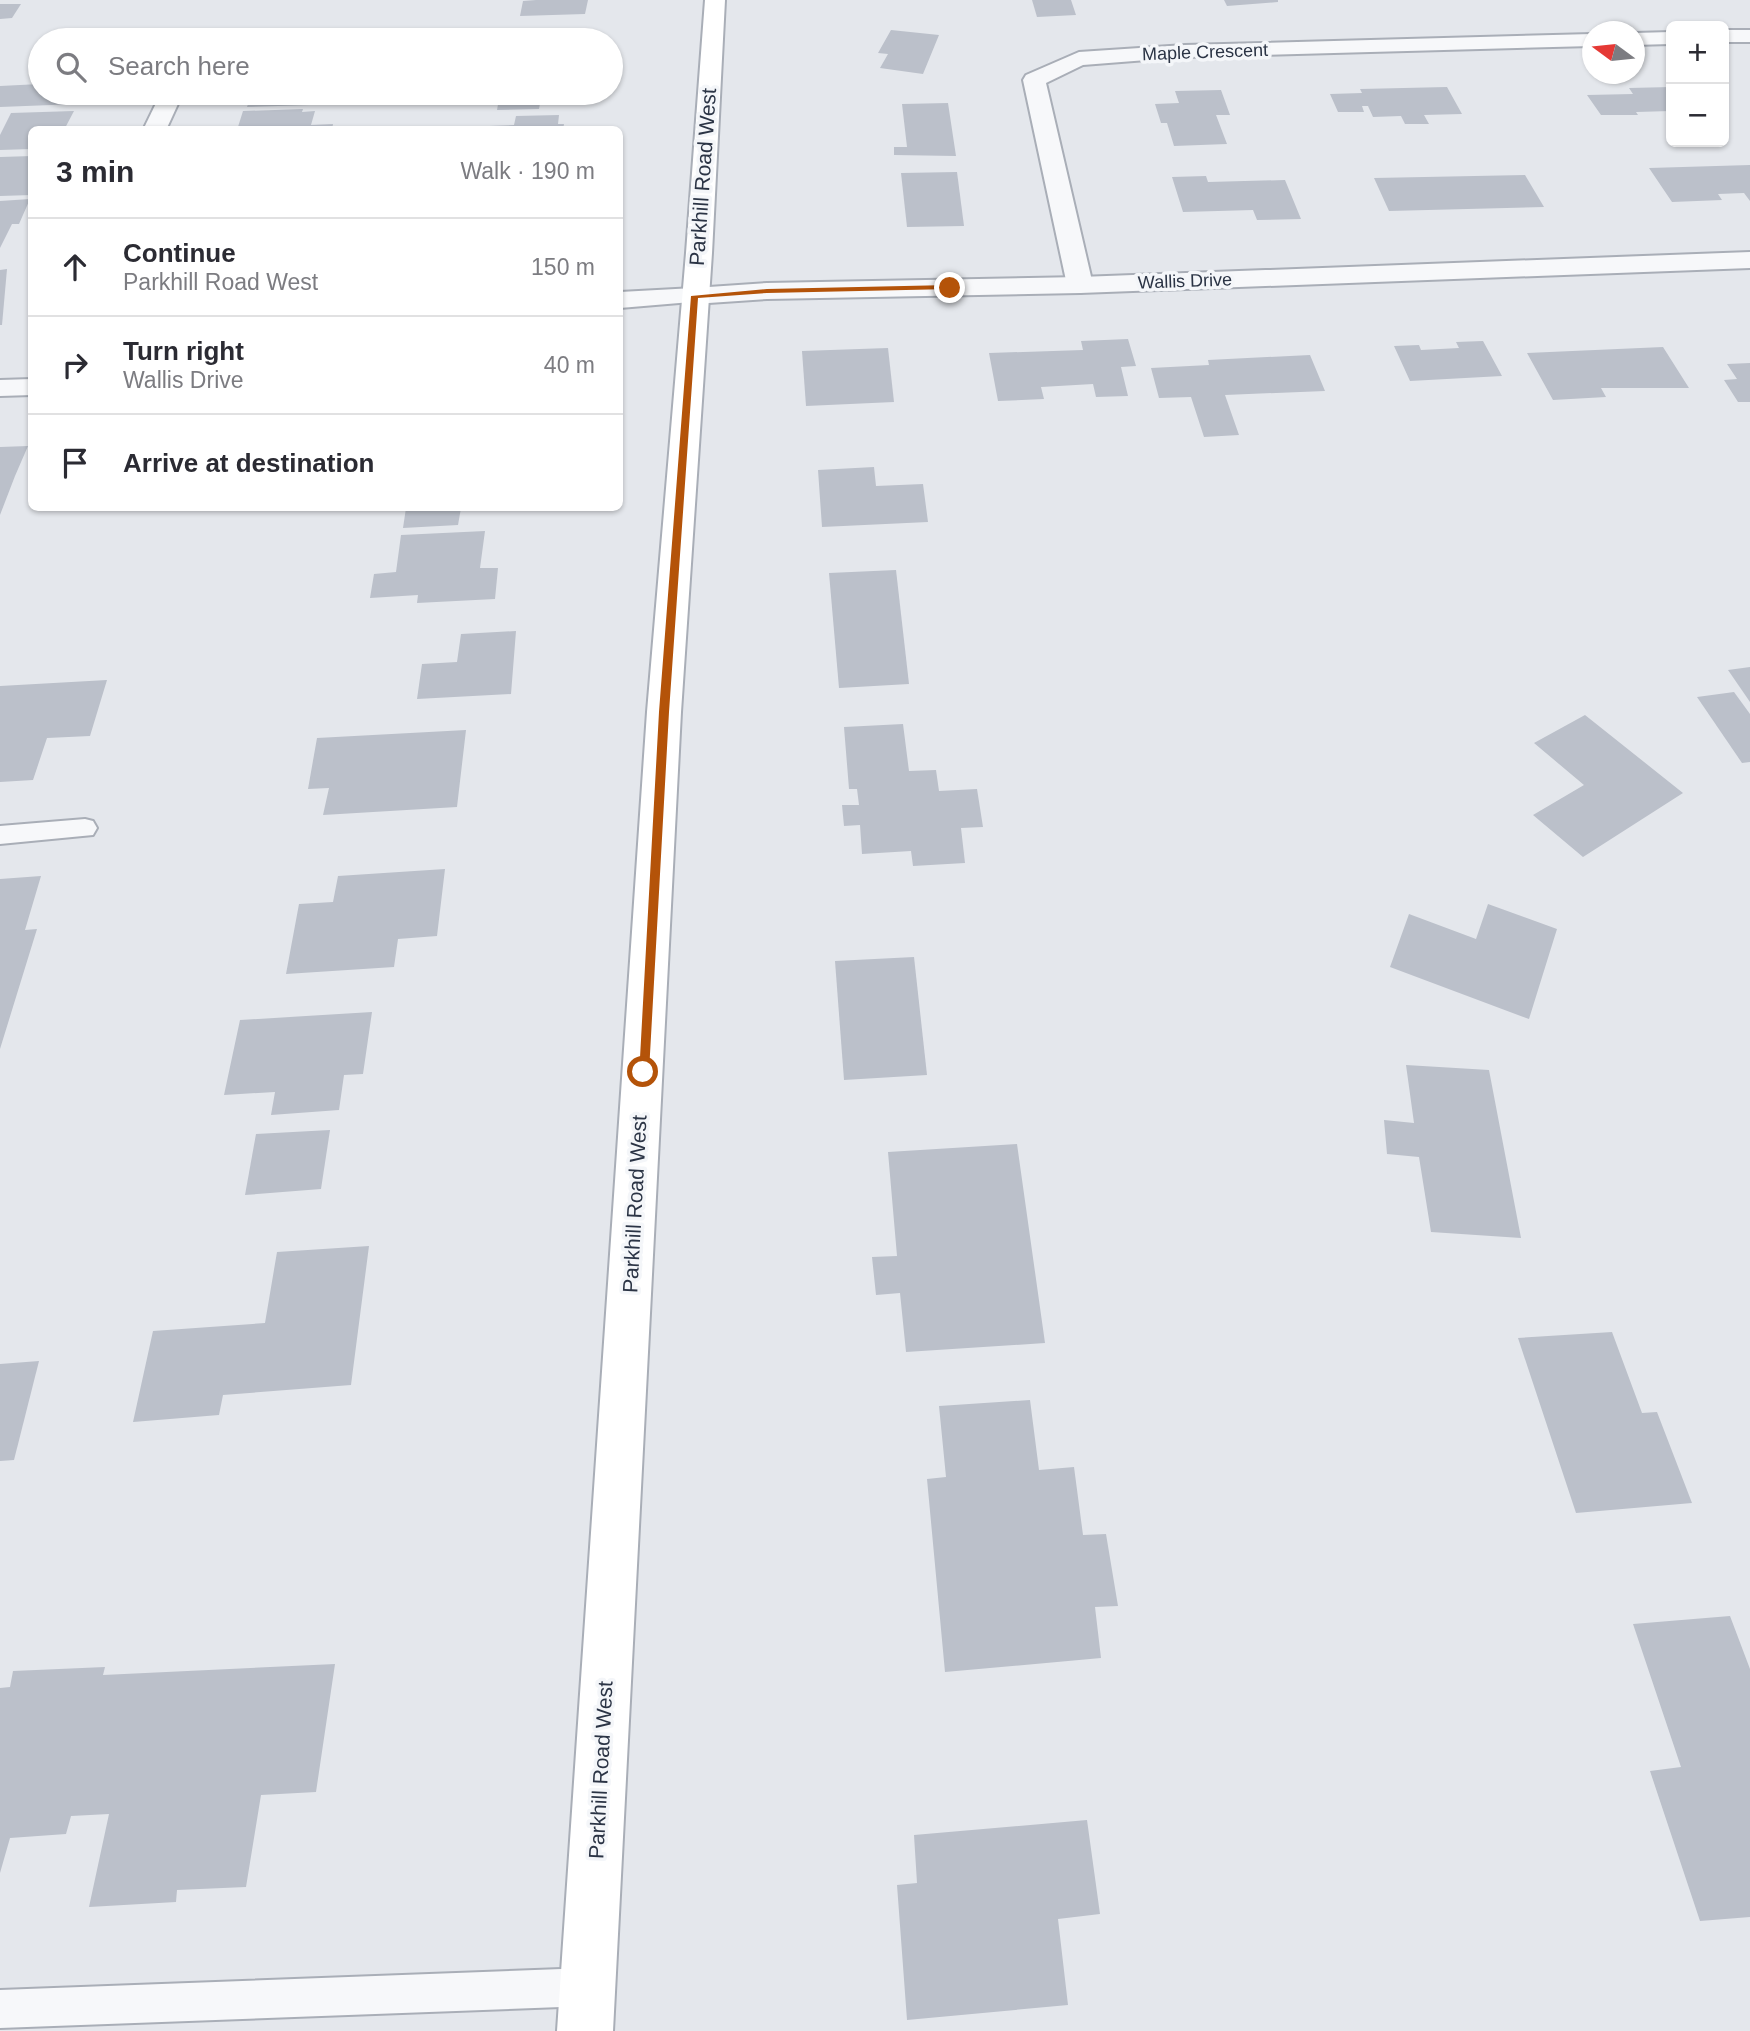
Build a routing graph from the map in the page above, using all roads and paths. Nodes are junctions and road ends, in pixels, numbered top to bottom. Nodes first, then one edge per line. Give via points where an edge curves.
1 (715, 0) edge
2 (1729, 36) edge
3 (1750, 36) edge
4 (1666, 38) edge
5 (1645, 39) edge
6 (1582, 40) edge
7 (166, 105) edge
8 (156, 126) edge
9 (1750, 260) edge
10 (1080, 285) junction
11 (694, 296) junction
12 (623, 300) edge
13 (0, 387) edge
14 (28, 387) edge
15 (85, 828) dead end
16 (0, 835) edge
17 (588, 1987) junction
18 (0, 2009) edge
19 (585, 2031) edge

1 - 11 main road, Parkhill Road West
2 - 3 street
4 - 5 street
6 - 10 street, Maple Crescent via 1132,55 1079,59 1034,80
7 - 8 street
9 - 10 street, Wallis Drive
10 - 11 street, Wallis Drive
11 - 12 street, Wallis Drive
11 - 17 main road, Parkhill Road West
13 - 14 street
15 - 16 lane
17 - 18 lane
17 - 19 main road, Parkhill Road West

